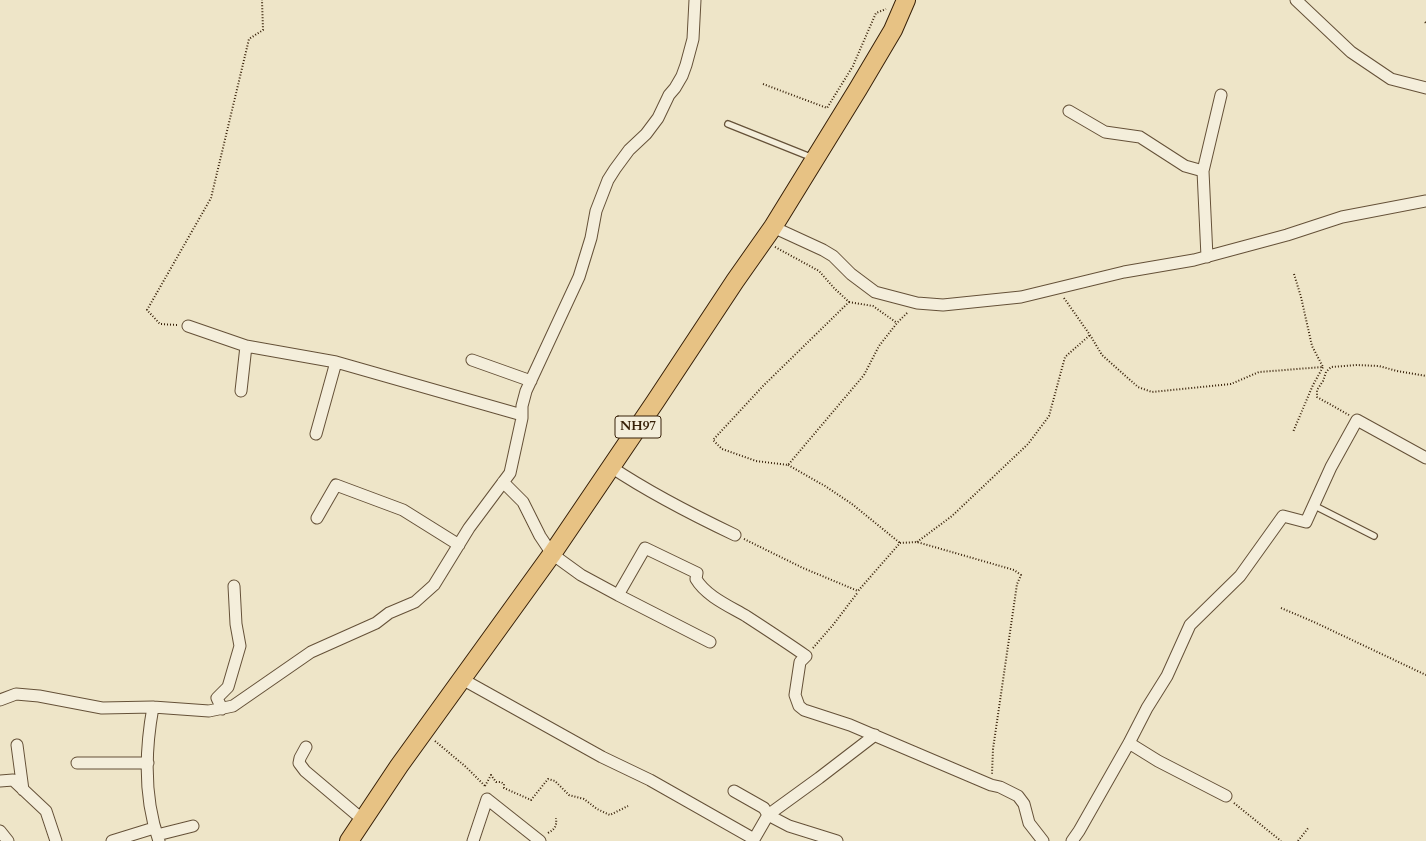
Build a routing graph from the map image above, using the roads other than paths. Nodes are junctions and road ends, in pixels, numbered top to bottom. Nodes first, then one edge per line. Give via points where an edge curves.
1 (695, 0) edge
2 (906, 0) edge
3 (1296, 0) edge
4 (1426, 88) edge
5 (1221, 95) dead end
6 (1069, 111) dead end
7 (728, 124) dead end
8 (816, 159) junction
9 (1203, 171) junction
10 (1426, 201) edge
11 (768, 234) junction
12 (1207, 257) junction
13 (188, 326) road end
14 (246, 346) junction
15 (472, 360) dead end
16 (336, 362) junction
17 (531, 380) junction
18 (241, 391) dead end
19 (522, 415) junction
20 (316, 434) dead end
21 (1426, 458) edge
22 (611, 467) junction
23 (502, 482) junction
24 (1314, 505) junction
25 (317, 518) dead end
26 (736, 535) road end
27 (1374, 536) dead end
28 (459, 545) junction
29 (552, 554) junction
30 (234, 586) dead end
31 (618, 595) junction
32 (710, 642) dead end
33 (462, 679) junction
34 (0, 700) edge
35 (153, 707) junction
36 (222, 709) junction
37 (875, 735) junction
38 (1129, 743) junction
39 (17, 745) dead end
40 (306, 747) dead end
41 (77, 763) dead end
42 (148, 763) junction
43 (0, 781) edge
44 (23, 790) junction
45 (734, 791) dead end
46 (1226, 796) road end
47 (768, 815) junction
48 (363, 820) junction
49 (193, 826) dead end
50 (0, 831) edge
51 (157, 835) edge
52 (543, 838) edge
53 (754, 840) edge
54 (8, 841) edge
55 (56, 841) edge
56 (112, 841) edge
57 (349, 841) edge
58 (473, 841) edge
59 (837, 841) edge
60 (1043, 841) edge
61 (1072, 841) edge

1 - 17 street via 693,39 682,76 658,118 629,150 608,180 596,211 579,277
2 - 8 highway, NH97 via 893,30
3 - 4 street via 1351,52 1391,79
5 - 9 street
6 - 9 street via 1105,132 1140,137 1185,166
7 - 8 lane
8 - 11 highway, NH97
9 - 12 street
10 - 12 street via 1342,217
11 - 12 street via 823,250 875,292 917,303 943,305 1021,296 1124,272
11 - 22 highway, NH97
13 - 14 street
14 - 16 street
14 - 18 street
15 - 17 street
16 - 19 street
16 - 20 street
17 - 19 street via 522,406
19 - 23 street via 510,473
21 - 24 street via 1357,420
22 - 26 street
22 - 29 highway, NH97
23 - 28 street
23 - 29 street via 524,502 540,536
24 - 27 lane
24 - 38 street via 1306,522 1283,516 1240,576 1190,625 1167,676
25 - 28 street via 336,486 403,510
28 - 36 street via 434,585 415,602 389,613 376,623 311,652 233,706
29 - 31 street via 581,575
29 - 33 highway, NH97
30 - 36 street via 240,646 228,687 217,698
31 - 32 street
31 - 37 street via 645,548 697,573 696,579 710,593 806,656 800,662 796,695 799,706
33 - 48 highway, NH97
33 - 53 street via 602,757 650,780
34 - 35 street via 16,694 102,708
35 - 36 street via 209,711
35 - 42 street
37 - 47 street
37 - 60 street via 1018,796 1024,804 1029,823
38 - 46 street
38 - 61 street
39 - 44 street
40 - 48 street via 299,763 304,771
41 - 42 street
42 - 51 street via 148,795
43 - 44 street via 13,780
44 - 55 street via 46,812
45 - 47 street via 764,808
47 - 53 street
47 - 59 street via 789,826
48 - 57 highway, NH97
49 - 51 street
50 - 54 street
51 - 56 street
52 - 58 street via 487,800

